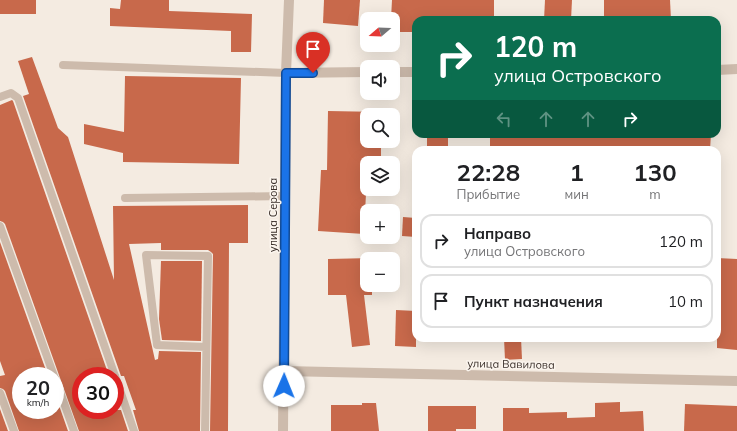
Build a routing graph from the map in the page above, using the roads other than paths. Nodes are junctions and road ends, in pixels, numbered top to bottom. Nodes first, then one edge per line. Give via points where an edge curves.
1 (289, 0) edge
2 (63, 65) dead end
3 (737, 69) edge
4 (721, 70) edge
5 (360, 72) edge
6 (400, 72) edge
7 (412, 72) edge
8 (286, 73) junction
9 (0, 97) edge
10 (285, 196) junction
11 (124, 198) dead end
12 (0, 226) edge
13 (206, 347) junction
14 (51, 367) edge
15 (112, 367) edge
16 (284, 371) junction
17 (737, 381) edge
18 (0, 393) edge
19 (124, 402) edge
20 (64, 403) edge
21 (14, 431) edge
22 (74, 431) edge
23 (134, 431) edge
24 (205, 431) edge
25 (283, 431) edge

1 - 8 street, улица Серова
2 - 8 lane
3 - 4 street
5 - 8 street
6 - 7 street
8 - 10 street, улица Серова
9 - 15 lane via 11,93 18,98
10 - 11 lane
10 - 16 street, улица Серова
12 - 14 lane
13 - 13 lane via 157,345 146,255 208,256
13 - 24 lane
16 - 17 street, улица Вавилова
16 - 25 street, улица Серова
18 - 21 lane
19 - 23 lane
20 - 22 lane

